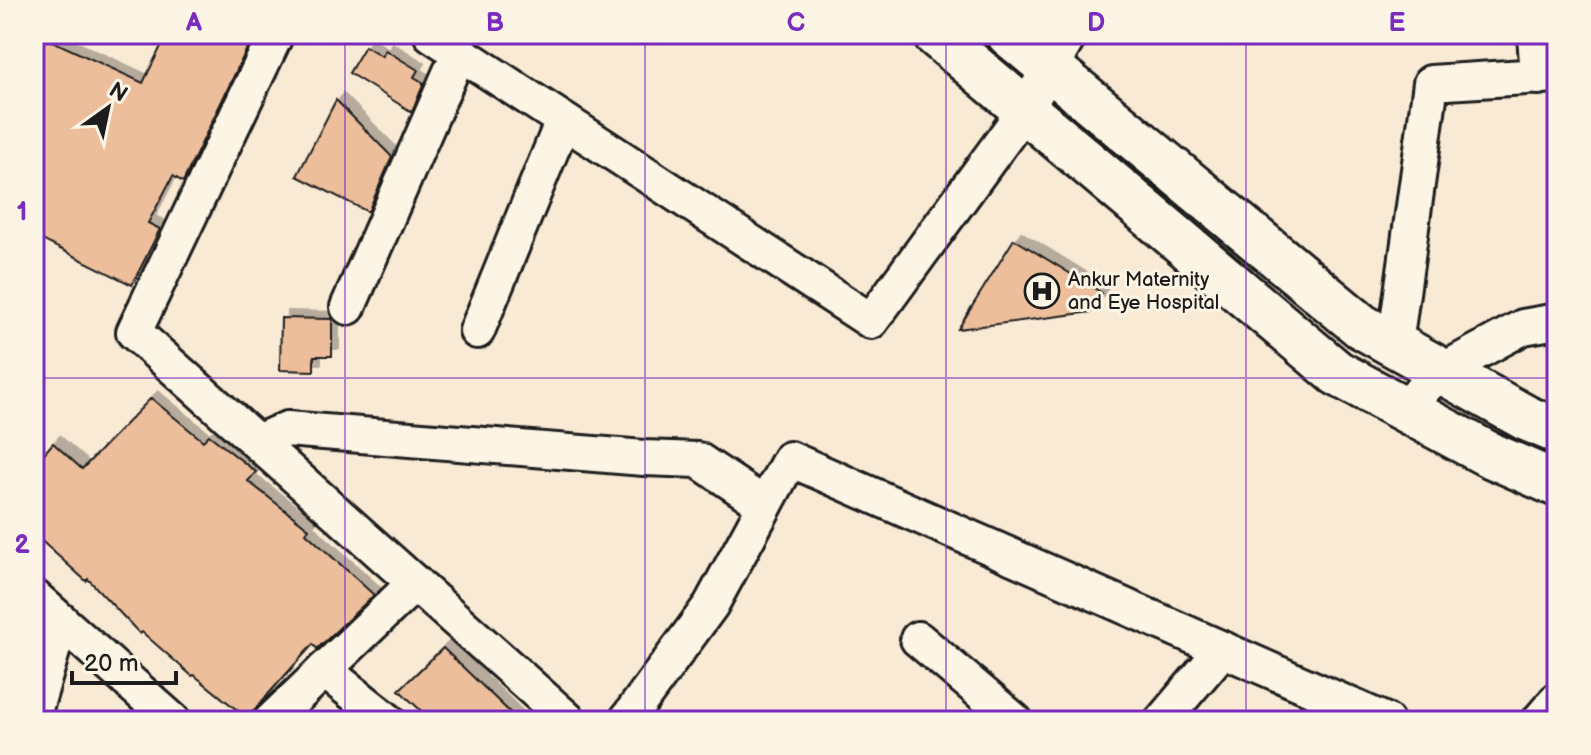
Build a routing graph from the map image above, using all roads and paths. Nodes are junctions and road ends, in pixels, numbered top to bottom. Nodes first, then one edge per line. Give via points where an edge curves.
1 (276, 34) edge
2 (431, 34) edge
3 (935, 34) edge
4 (1009, 34) edge
5 (1535, 34) edge
6 (1060, 51) edge
7 (459, 53) junction
8 (1548, 76) edge
9 (1025, 110) junction
10 (563, 121) junction
11 (348, 307) dead end
12 (1557, 321) edge
13 (477, 331) dead end
14 (1395, 344) junction
15 (1442, 371) junction
16 (1403, 408) junction
17 (1557, 431) edge
18 (257, 442) junction
19 (1557, 484) edge
20 (765, 505) junction
21 (415, 583) junction
22 (34, 597) edge
23 (61, 621) junction
24 (918, 639) dead end
25 (1223, 649) junction
26 (324, 670) junction
27 (1557, 700) edge
28 (34, 712) edge
29 (173, 721) edge
30 (271, 721) edge
31 (388, 721) edge
32 (569, 721) edge
33 (626, 721) edge
34 (1015, 721) edge
35 (1162, 721) edge
36 (1386, 721) edge
37 (1539, 721) edge

1 - 18 street via 134,332
2 - 7 street
3 - 9 street
4 - 6 street
5 - 8 street
6 - 9 street
6 - 14 street via 1361,326
7 - 10 street
7 - 11 street
8 - 14 street via 1431,83
9 - 10 street via 871,321
9 - 16 street via 1337,373
10 - 13 street
12 - 15 street via 1523,327
14 - 15 street
15 - 16 street
15 - 17 street
16 - 19 street
18 - 20 street via 287,429 698,460
18 - 21 street
20 - 25 street via 790,459
20 - 33 street via 711,605
21 - 26 street
21 - 32 street
22 - 23 street
23 - 28 street
23 - 29 street
24 - 34 street
25 - 35 street
25 - 36 street
26 - 30 street
26 - 31 street
27 - 37 street

